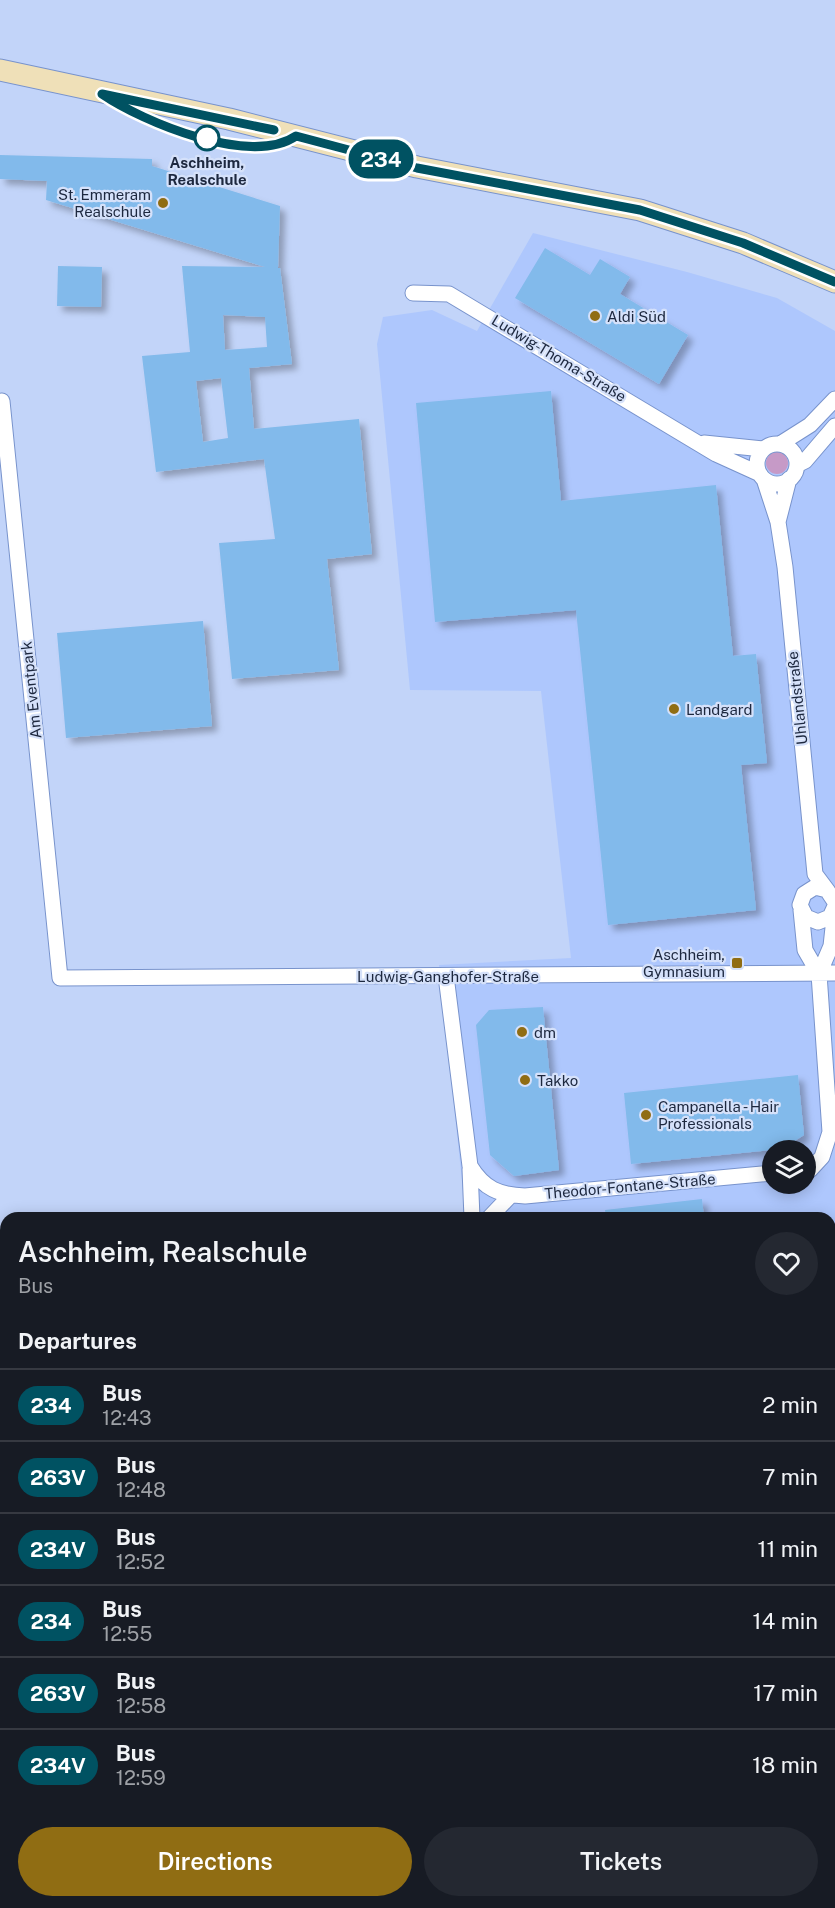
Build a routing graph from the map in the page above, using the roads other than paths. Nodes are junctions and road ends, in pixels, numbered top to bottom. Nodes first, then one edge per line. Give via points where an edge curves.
1 (0, 70) edge
2 (827, 279) edge
3 (835, 290) edge
4 (414, 293) dead end
5 (835, 399) edge
6 (2, 401) dead end
7 (835, 426) edge
8 (698, 442) junction
9 (780, 444) junction
10 (763, 449) junction
11 (793, 472) junction
12 (762, 477) junction
13 (778, 522) junction
14 (815, 874) junction
15 (802, 902) junction
16 (833, 902) edge
17 (835, 973) edge
18 (819, 974) junction
19 (446, 976) junction
20 (60, 978) joint
21 (816, 1163) edge
22 (470, 1166) junction
23 (762, 1174) edge
24 (510, 1196) junction
25 (472, 1212) edge
26 (495, 1212) edge

1 - 2 street via 229,119 417,168 640,210 743,243
2 - 3 street
4 - 8 street, Ludwig-Thoma-Straße via 456,297
5 - 9 street via 810,425
6 - 20 street, Am Eventpark
7 - 11 street
8 - 10 street, Ludwig-Thoma-Straße
8 - 12 street, Ludwig-Thoma-Straße
9 - 10 street
9 - 11 street via 793,452
10 - 12 street, Uhlandstraße via 757,461
11 - 12 street via 777,483
11 - 13 street, Uhlandstraße
12 - 13 street, Uhlandstraße
13 - 14 street, Uhlandstraße
14 - 15 street
14 - 16 street
15 - 16 street via 815,887
15 - 16 street via 806,917 818,922 827,920
15 - 18 street via 805,950
16 - 18 street via 831,946
17 - 18 street, Ludwig-Ganghofer-Straße
18 - 19 street, Ludwig-Ganghofer-Straße
18 - 21 street via 830,1132 822,1157
19 - 20 street, Ludwig-Ganghofer-Straße
19 - 22 street
22 - 24 street, Theodor-Fontane-Straße via 488,1188
22 - 25 street
23 - 24 street, Theodor-Fontane-Straße
24 - 26 street

